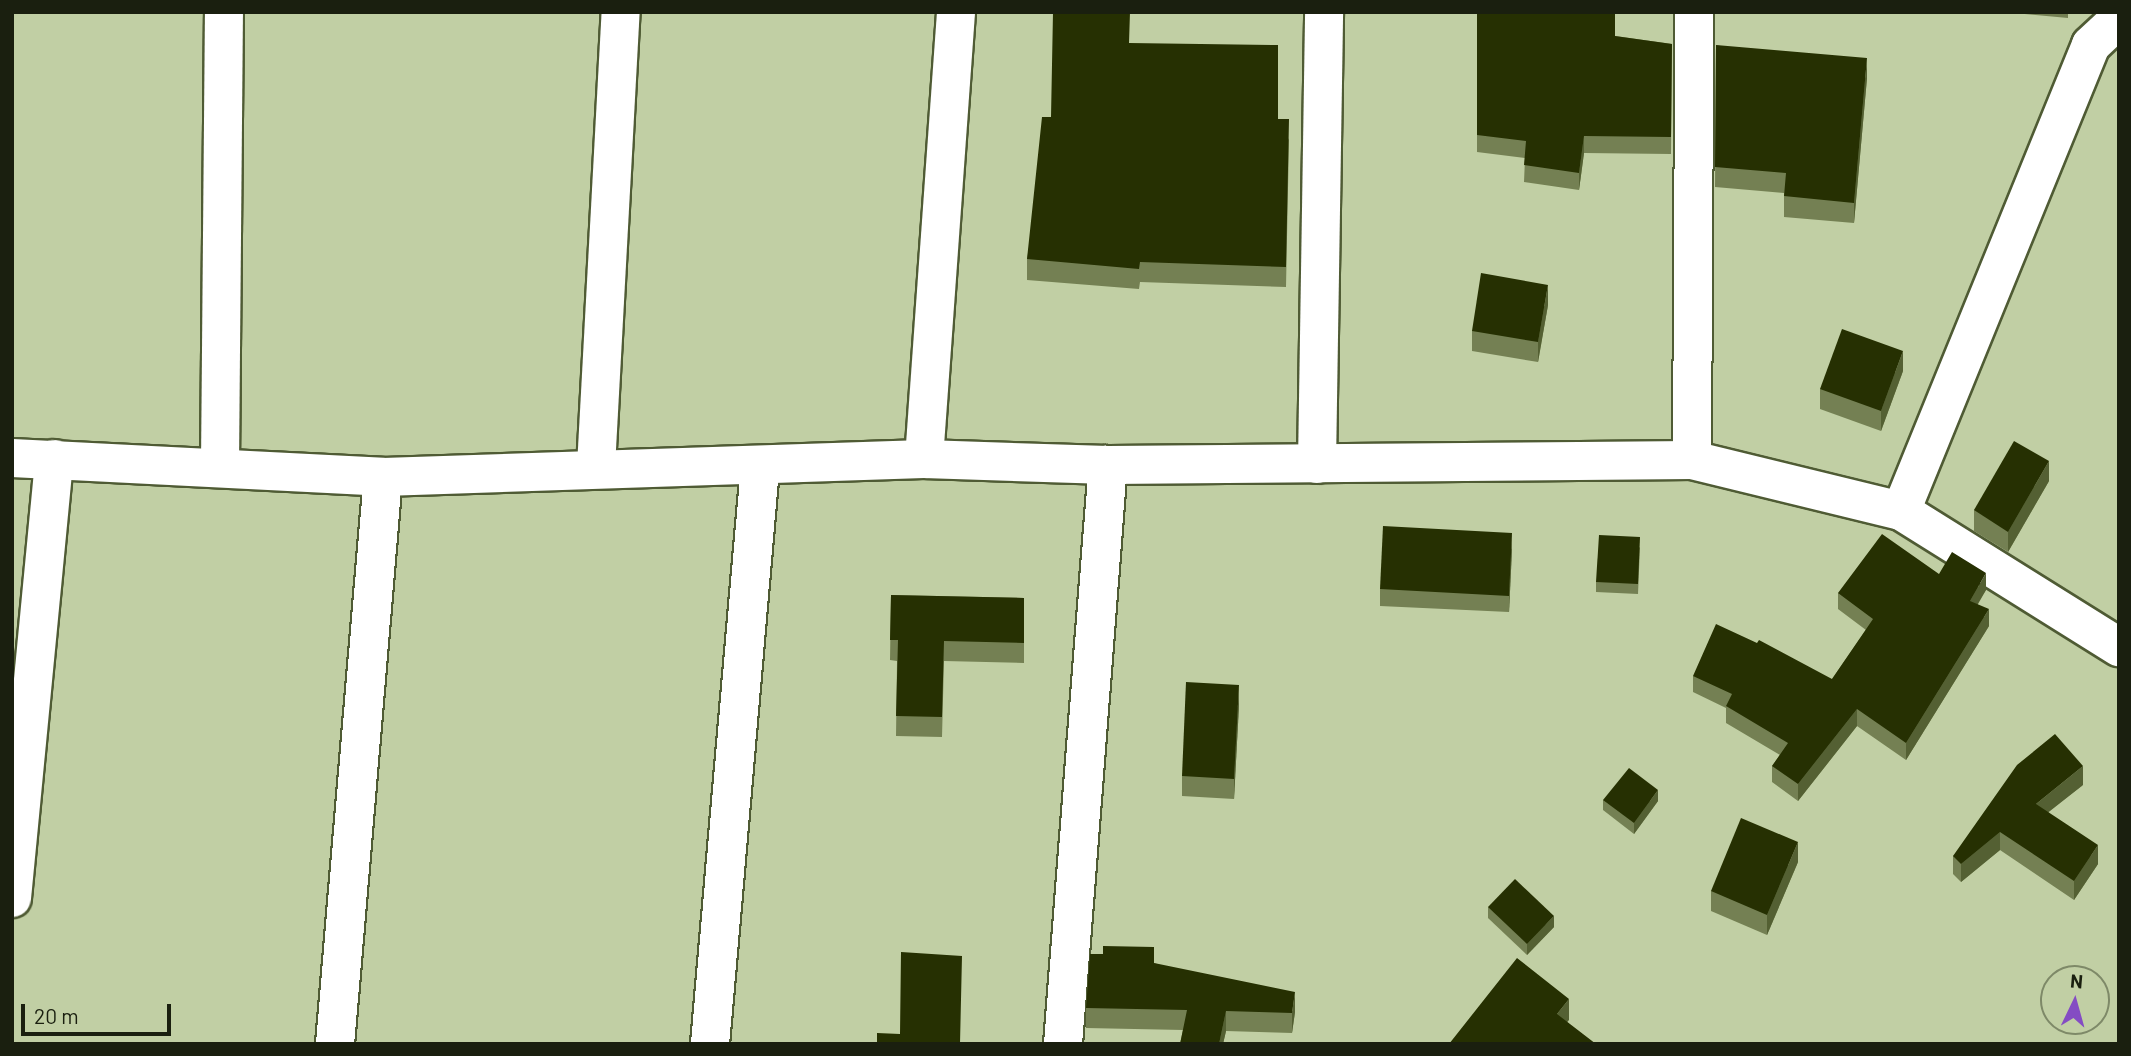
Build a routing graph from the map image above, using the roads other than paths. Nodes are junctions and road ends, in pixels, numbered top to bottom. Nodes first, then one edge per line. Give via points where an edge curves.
1 (224, 12) edge
2 (621, 12) edge
3 (956, 12) edge
4 (1324, 12) edge
5 (1694, 12) edge
6 (2119, 19) edge
7 (2090, 29) edge
8 (12, 458) edge
9 (54, 459) junction
10 (924, 459) junction
11 (1692, 460) junction
12 (1317, 464) junction
13 (220, 465) junction
14 (1108, 465) junction
15 (596, 467) junction
16 (760, 468) junction
17 (383, 477) junction
18 (1901, 511) junction
19 (2119, 647) edge
20 (12, 898) edge
21 (335, 1044) edge
22 (710, 1044) edge
23 (1063, 1044) edge

1 - 13 street
2 - 15 street
3 - 10 street
4 - 12 street
5 - 11 street
6 - 7 street
7 - 18 street
8 - 9 street
9 - 13 street
9 - 20 street
10 - 14 street
10 - 16 street
11 - 12 street
11 - 18 street
12 - 14 street
13 - 17 street
14 - 23 street
15 - 16 street
15 - 17 street
16 - 22 street
17 - 21 street
18 - 19 street

